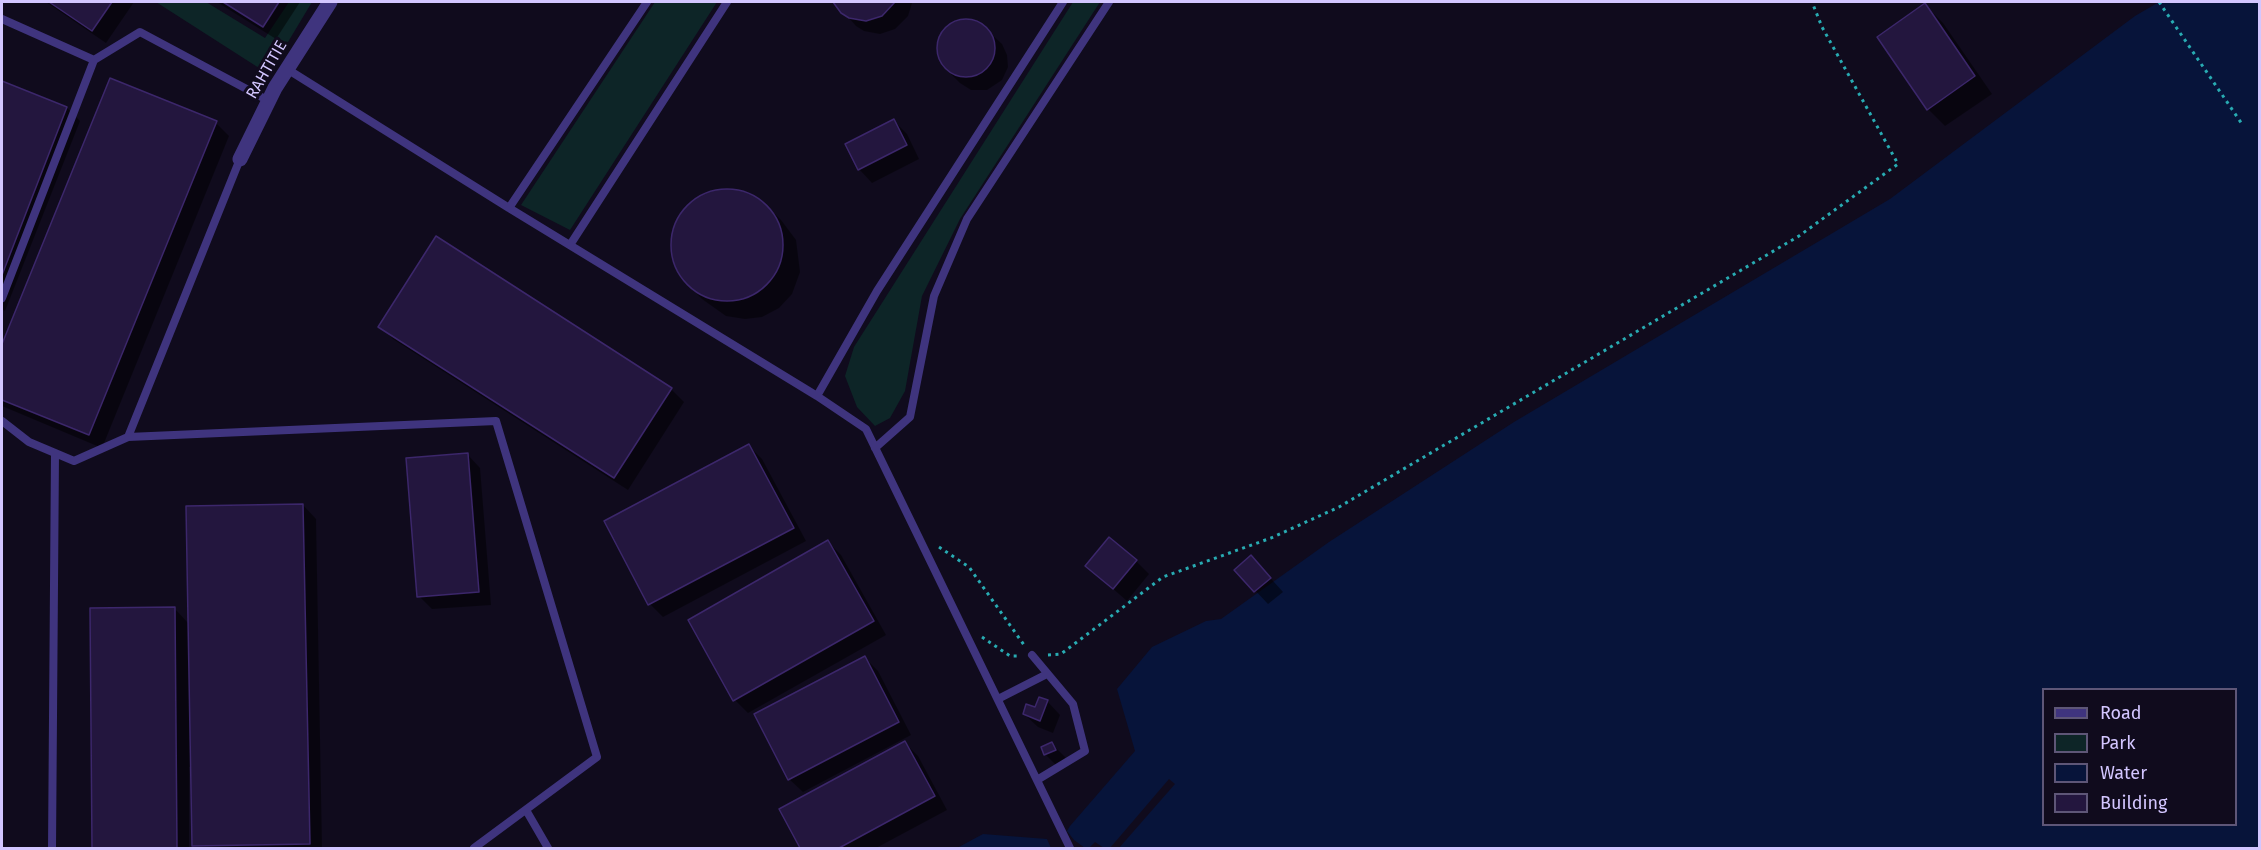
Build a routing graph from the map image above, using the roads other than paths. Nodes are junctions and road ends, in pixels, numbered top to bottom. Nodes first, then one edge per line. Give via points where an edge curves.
1 (330, 2) edge
2 (647, 2) edge
3 (727, 2) edge
4 (1064, 2) edge
5 (1109, 2) edge
6 (2, 19) edge
7 (94, 60) junction
8 (287, 69) junction
9 (269, 101) junction
10 (240, 159) joint
11 (509, 208) junction
12 (570, 245) junction
13 (2, 298) edge
14 (817, 396) junction
15 (2, 421) edge
16 (128, 437) junction
17 (875, 448) junction
18 (55, 453) junction
19 (1032, 655) road end
20 (1047, 674) junction
21 (998, 699) junction
22 (1037, 780) junction
23 (526, 810) junction
24 (52, 849) edge
25 (474, 849) edge
26 (548, 849) edge
27 (1070, 849) edge

1 - 8 street, RAHTITIE
2 - 11 lane
3 - 12 lane
4 - 14 lane via 877,291
5 - 17 lane via 968,219 934,296 910,417
6 - 7 lane
7 - 9 lane via 140,32
7 - 13 lane
8 - 9 street, RAHTITIE
8 - 11 lane
9 - 10 street, RAHTITIE
10 - 16 lane
11 - 12 lane
12 - 14 lane
14 - 17 lane via 866,429
15 - 18 lane via 29,442
16 - 18 lane via 74,461
16 - 23 lane via 496,421 597,757
17 - 21 lane
18 - 24 lane
19 - 20 lane
20 - 21 lane
20 - 22 lane via 1073,704 1085,751
21 - 22 lane
22 - 27 lane
23 - 25 lane
23 - 26 lane

